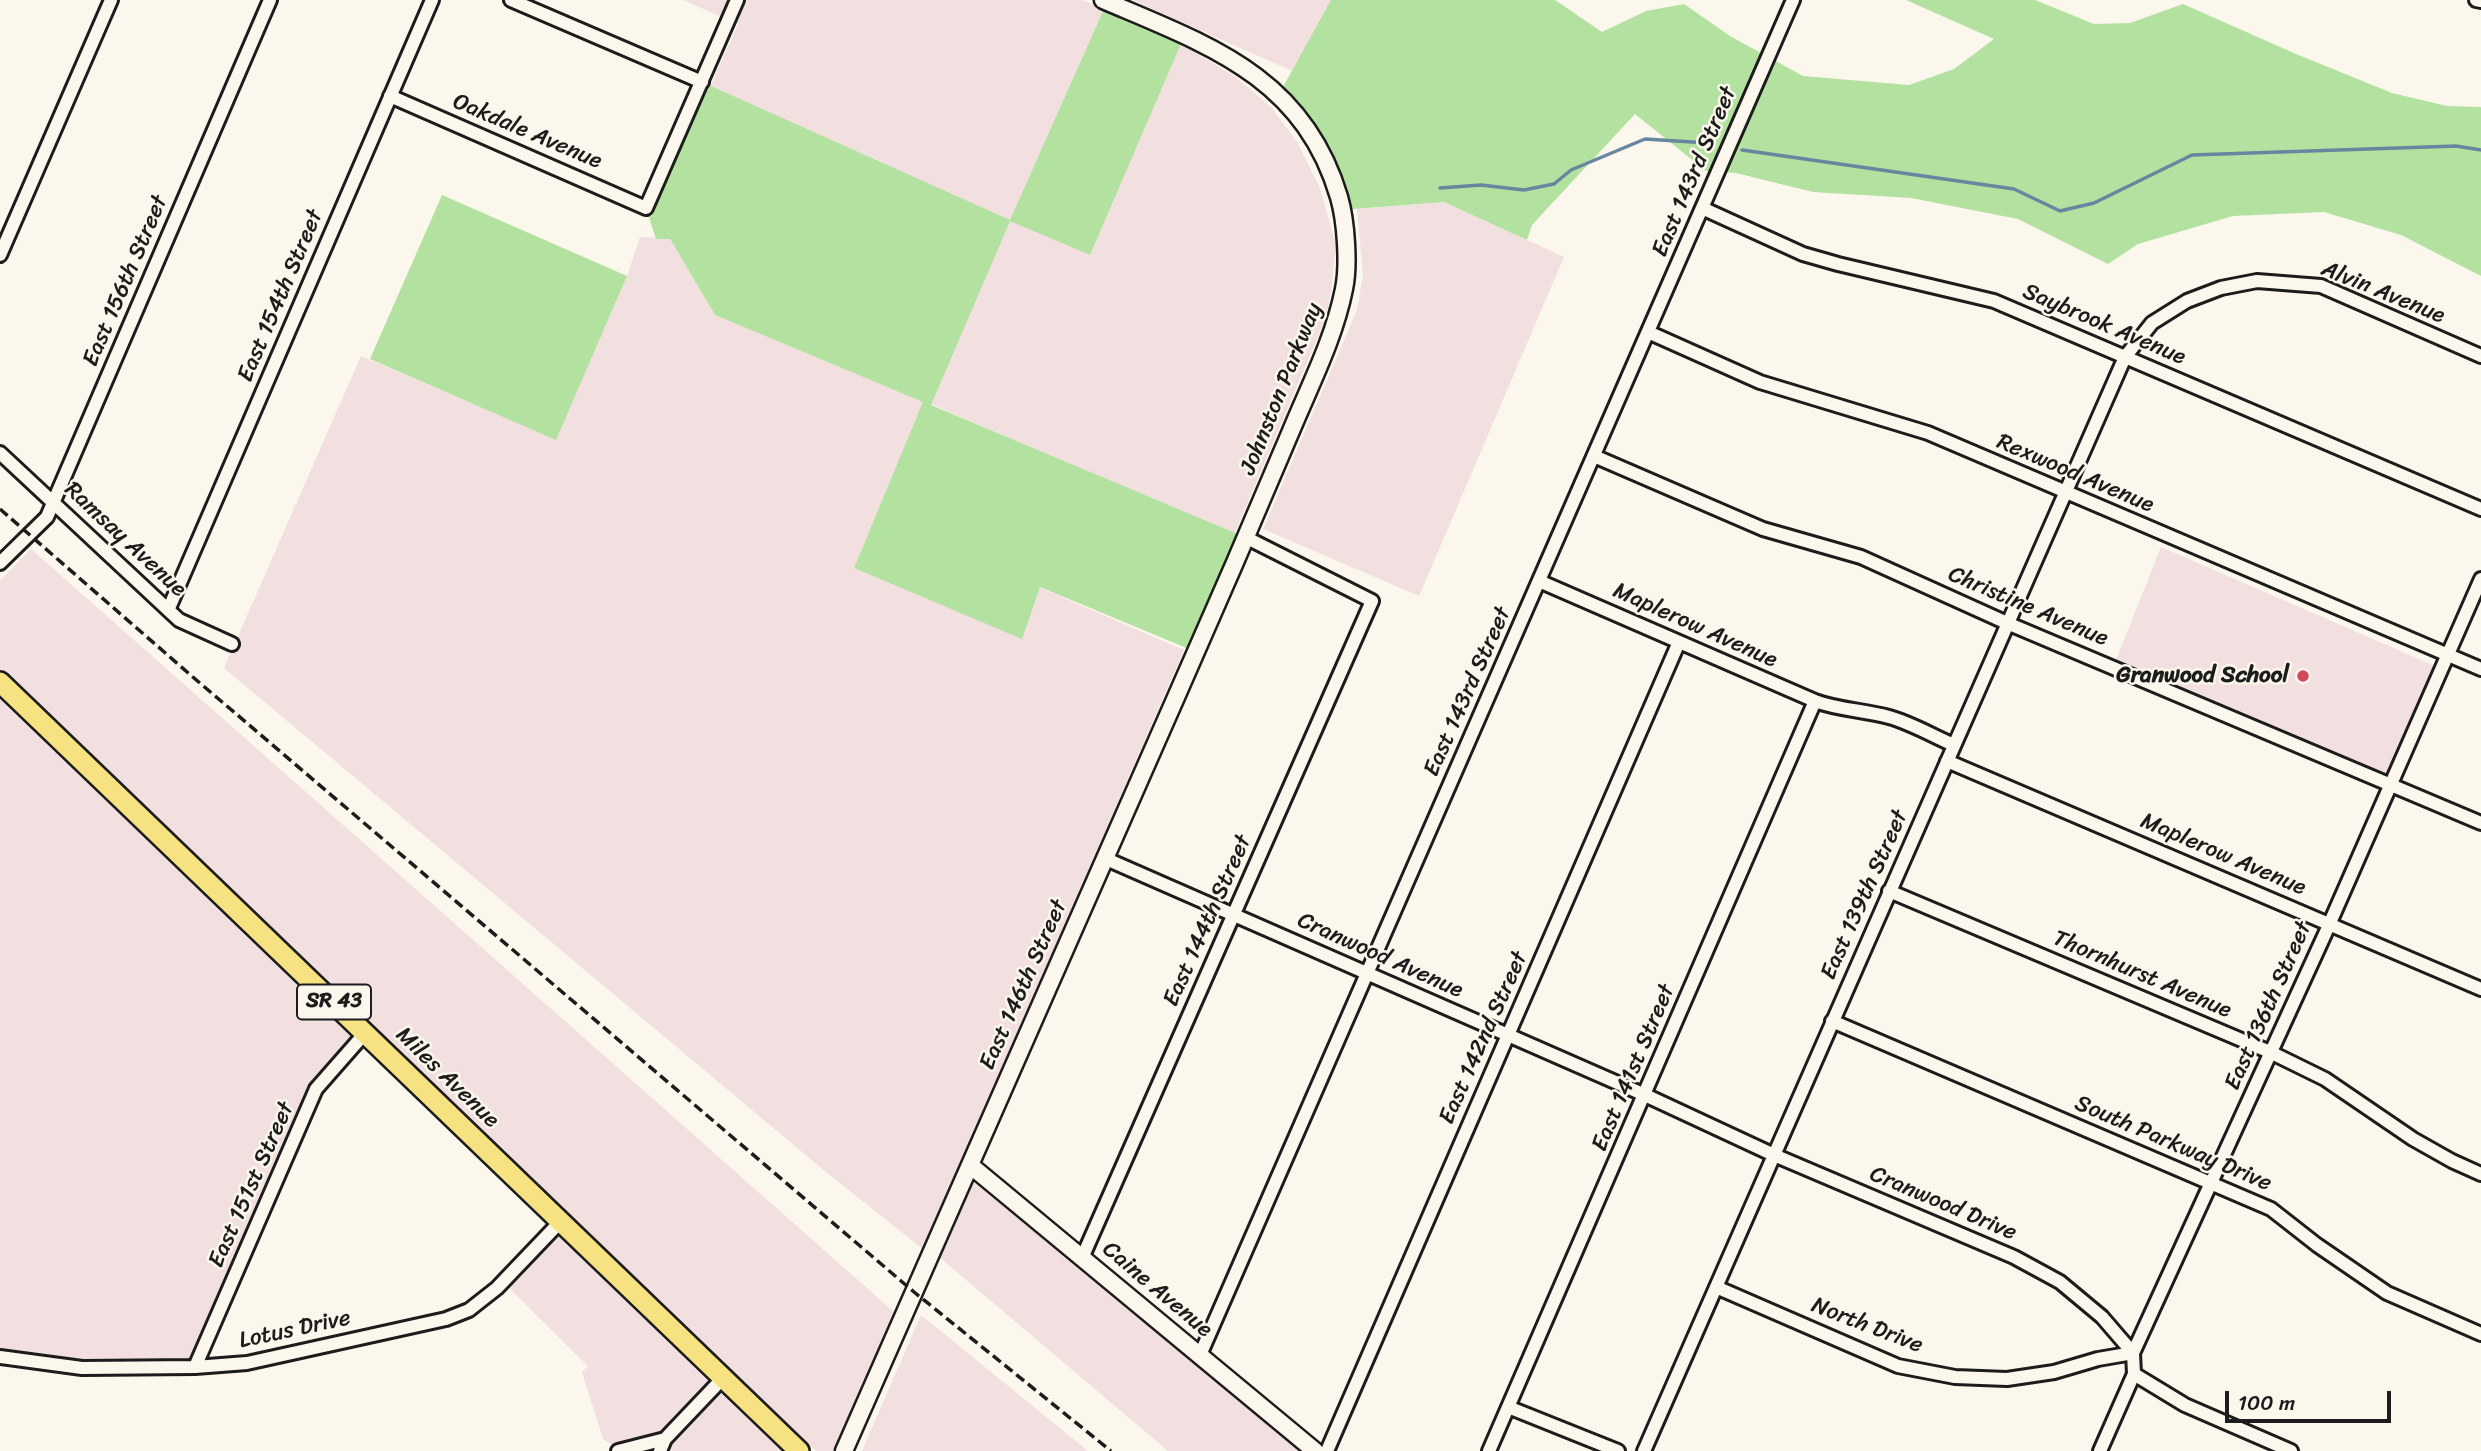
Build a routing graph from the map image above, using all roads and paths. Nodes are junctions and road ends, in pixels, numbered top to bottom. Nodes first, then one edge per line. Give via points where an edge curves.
1 (111, 0) edge
2 (270, 0) edge
3 (432, 0) edge
4 (511, 0) edge
5 (737, 0) edge
6 (1103, 0) edge
7 (1793, 0) edge
8 (702, 82) junction
9 (390, 96) junction
10 (1702, 208) junction
11 (0, 255) edge
12 (1648, 332) junction
13 (2481, 356) edge
14 (2125, 357) junction
15 (0, 453) edge
16 (1594, 456) junction
17 (2065, 493) junction
18 (54, 502) junction
19 (2481, 509) edge
20 (1247, 538) junction
21 (0, 563) edge
22 (2481, 579) edge
23 (1539, 581) junction
24 (169, 608) junction
25 (2007, 623) junction
26 (1679, 642) junction
27 (232, 644) dead end
28 (2448, 655) junction
29 (2481, 669) edge
30 (0, 682) edge
31 (1815, 701) junction
32 (1954, 745) junction
33 (1947, 761) junction
34 (2392, 783) junction
35 (2481, 823) edge
36 (1104, 858) junction
37 (1889, 891) junction
38 (1234, 914) junction
39 (2330, 923) junction
40 (1367, 973) junction
41 (2481, 989) edge
42 (1832, 1021) junction
43 (366, 1032) junction
44 (1508, 1037) junction
45 (2270, 1052) junction
46 (1645, 1095) junction
47 (1715, 1126) joint
48 (1774, 1155) junction
49 (970, 1164) junction
50 (2481, 1174) edge
51 (2213, 1182) junction
52 (560, 1222) junction
53 (1082, 1258) junction
54 (1716, 1287) junction
55 (2481, 1334) edge
56 (2133, 1353) junction
57 (1200, 1355) junction
58 (0, 1357) edge
59 (195, 1367) junction
60 (2134, 1374) junction
61 (723, 1378) junction
62 (1508, 1407) junction
63 (662, 1445) edge
64 (618, 1451) edge
65 (799, 1451) edge
66 (844, 1451) edge
67 (1315, 1451) edge
68 (1326, 1451) edge
69 (1489, 1451) edge
70 (1618, 1451) edge
71 (1644, 1451) edge
72 (2100, 1451) edge
73 (2291, 1451) edge

1 - 11 street
2 - 18 street, East 156th Street
3 - 9 street, East 154th Street
4 - 8 street
5 - 8 street
6 - 20 street, Johnston Parkway via 1215,49 1258,78 1290,106 1306,128 1325,160 1340,201 1346,285 1334,327
7 - 10 street, East 143rd Street
8 - 9 street, Oakdale Avenue via 646,208
9 - 24 street, East 154th Street
10 - 12 street, East 143rd Street
10 - 14 street, Saybrook Avenue via 1803,254 1994,301
12 - 16 street, East 143rd Street
12 - 17 street, Rexwood Avenue via 1760,382 1928,433
13 - 14 street, Alvin Avenue via 2321,286 2257,281 2187,301 2152,323
14 - 17 street, East 139th Street
14 - 19 street, Saybrook Avenue
15 - 18 street, Ramsay Avenue
16 - 23 street, East 143rd Street
16 - 25 street, Christine Avenue via 1763,529 1861,557
17 - 25 street, East 139th Street
17 - 28 street, Rexwood Avenue
18 - 21 street, East 156th Street via 47,517
18 - 24 street, Ramsay Avenue
20 - 36 street, East 146th Street
20 - 38 street, East 144th Street via 1372,601
22 - 28 street, East 136th Street
23 - 26 street, Maplerow Avenue
23 - 40 street, East 143rd Street
24 - 27 street, Ramsay Avenue via 179,620
25 - 32 street, East 139th Street
25 - 34 street, Christine Avenue
26 - 31 street, Maplerow Avenue
26 - 44 street, East 142nd Street
28 - 29 street, Rexwood Avenue
28 - 34 street, East 136th Street
30 - 43 main road, Miles Avenue / SR 43
31 - 32 street, Maplerow Avenue via 1894,718
31 - 46 street, East 141st Street
32 - 33 street, East 139th Street
33 - 37 street, East 139th Street
33 - 39 street, Maplerow Avenue
34 - 35 street, Christine Avenue
34 - 39 street, East 136th Street
36 - 38 street, Cranwood Avenue
36 - 49 street, East 146th Street
37 - 42 street, East 139th Street
37 - 45 street, Thornhurst Avenue
38 - 40 street, Cranwood Avenue
38 - 53 street, East 144th Street
39 - 41 street, Maplerow Avenue
39 - 45 street, East 136th Street
40 - 44 street, Cranwood Avenue
40 - 57 street, East 143rd Street
42 - 48 street, East 139th Street
42 - 51 street, South Parkway Drive
43 - 52 main road, Miles Avenue / SR 43
43 - 59 street, East 151st Street via 316,1089
44 - 46 street, Cranwood Avenue
44 - 68 street, East 142nd Street
45 - 50 street, Thornhurst Avenue via 2325,1079 2413,1139
45 - 51 street, East 136th Street
46 - 47 street, Cranwood Avenue
46 - 62 street, East 141st Street
47 - 48 street, Cranwood Drive
48 - 54 street, East 139th Street
48 - 56 street, Cranwood Drive via 2014,1257 2060,1282 2102,1317
49 - 53 street, Caine Avenue
49 - 66 street, East 146th Street
51 - 55 street, South Parkway Drive via 2272,1209 2388,1293
51 - 56 street, East 136th Street
52 - 59 street, Lotus Drive via 497,1288 469,1310 247,1363
52 - 61 main road, Miles Avenue / SR 43
53 - 57 street, Caine Avenue
54 - 56 street, North Drive via 1898,1366 1955,1377 2007,1379
54 - 71 street, East 139th Street
56 - 60 street, East 136th Street
57 - 67 street, Caine Avenue
58 - 59 street, Lotus Drive via 82,1368
60 - 72 street, East 136th Street
60 - 73 street via 2185,1405
61 - 63 street
61 - 65 main road, Miles Avenue / SR 43
62 - 69 street, East 141st Street
62 - 70 street
63 - 64 street

